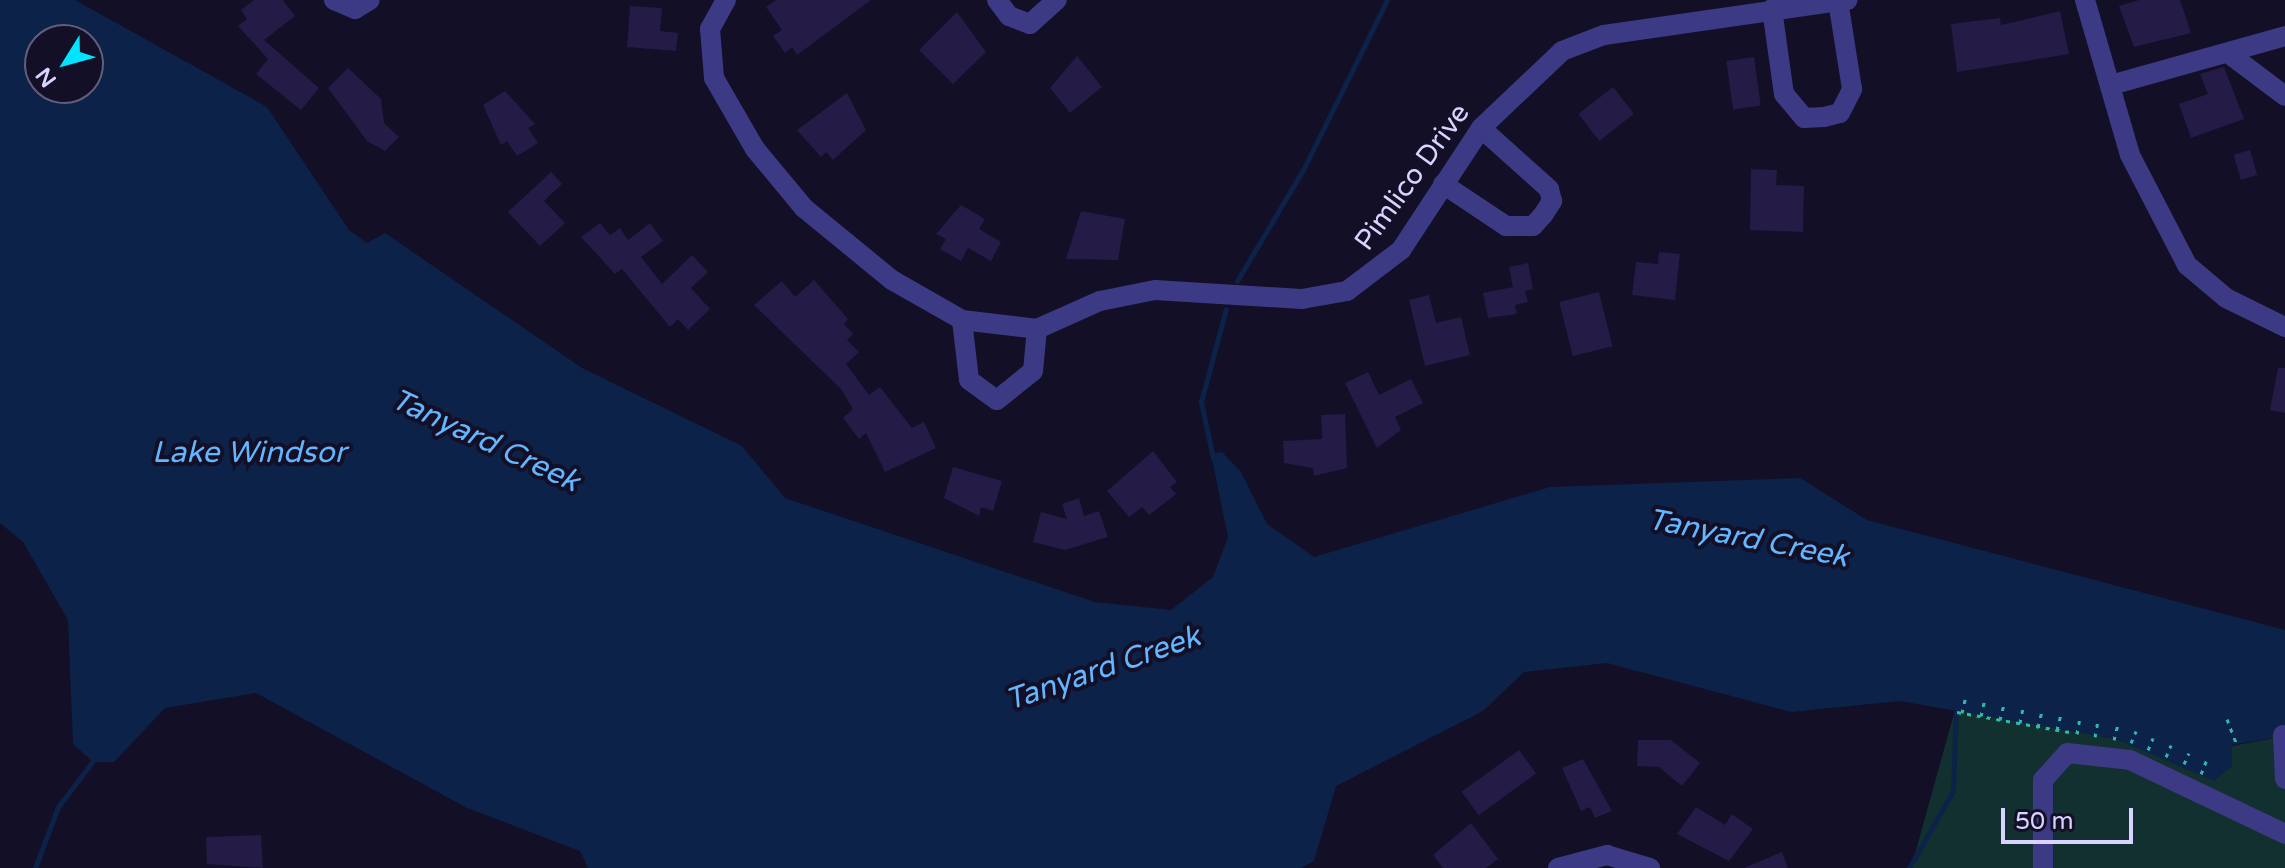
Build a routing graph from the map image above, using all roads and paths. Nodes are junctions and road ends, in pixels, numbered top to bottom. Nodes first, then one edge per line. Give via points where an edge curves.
1 (334, 0) edge
2 (370, 0) edge
3 (726, 0) edge
4 (997, 0) edge
5 (1057, 0) edge
6 (2085, 0) edge
7 (1842, 1) edge
8 (1772, 9) junction
9 (2285, 36) edge
10 (2228, 53) junction
11 (2111, 85) junction
12 (2285, 96) edge
13 (1481, 128) junction
14 (1443, 184) junction
15 (962, 320) junction
16 (2285, 327) edge
17 (1037, 329) junction
18 (1966, 696) dead end
19 (1985, 699) dead end
20 (2004, 704) dead end
21 (2023, 708) dead end
22 (2042, 711) dead end
23 (1962, 713) dead end
24 (2061, 714) dead end
25 (1981, 716) dead end
26 (2080, 717) dead end
27 (2227, 719) dead end
28 (2000, 720) dead end
29 (2098, 720) dead end
30 (2020, 723) dead end
31 (2118, 724) dead end
32 (2038, 727) dead end
33 (2057, 730) dead end
34 (2136, 731) dead end
35 (2077, 734) dead end
36 (2283, 735) dead end
37 (2095, 737) dead end
38 (2153, 738) dead end
39 (2114, 740) dead end
40 (2171, 745) dead end
41 (2129, 746) dead end
42 (2238, 747) dead end
43 (2147, 753) dead end
44 (2189, 753) dead end
45 (2207, 759) dead end
46 (2165, 760) dead end
47 (2183, 767) dead end
48 (2201, 774) dead end
49 (2285, 779) edge
50 (2285, 834) edge
51 (1558, 868) edge
52 (1650, 868) edge
53 (2043, 868) edge

1 - 2 street via 355,9
3 - 15 street via 710,29 709,54 714,78 755,149 851,249
4 - 5 street via 1009,16 1030,24
6 - 11 street
7 - 8 street, Pimlico Drive
7 - 8 street via 1852,89 1840,113 1824,117 1804,118 1784,94
8 - 13 street, Pimlico Drive via 1604,35 1562,51
9 - 10 street
10 - 11 street
10 - 12 street
11 - 16 street via 2130,155 2187,265 2226,298
13 - 14 street, Pimlico Drive
13 - 14 street via 1549,189 1552,201 1543,215 1533,226 1506,226
14 - 17 street, Pimlico Drive via 1401,250 1347,291 1302,299 1155,290 1100,301
15 - 17 street
15 - 17 street via 964,367 985,397 997,400 1033,371
18 - 23 path
19 - 25 path
20 - 28 path
21 - 30 path
22 - 32 path
24 - 33 path
26 - 35 path
27 - 42 path
29 - 37 path
31 - 39 path
34 - 41 path
36 - 49 street
38 - 43 path
40 - 46 path
44 - 47 path
45 - 48 path
50 - 53 street via 2130,760 2067,753 2043,780
51 - 52 street via 1607,855

